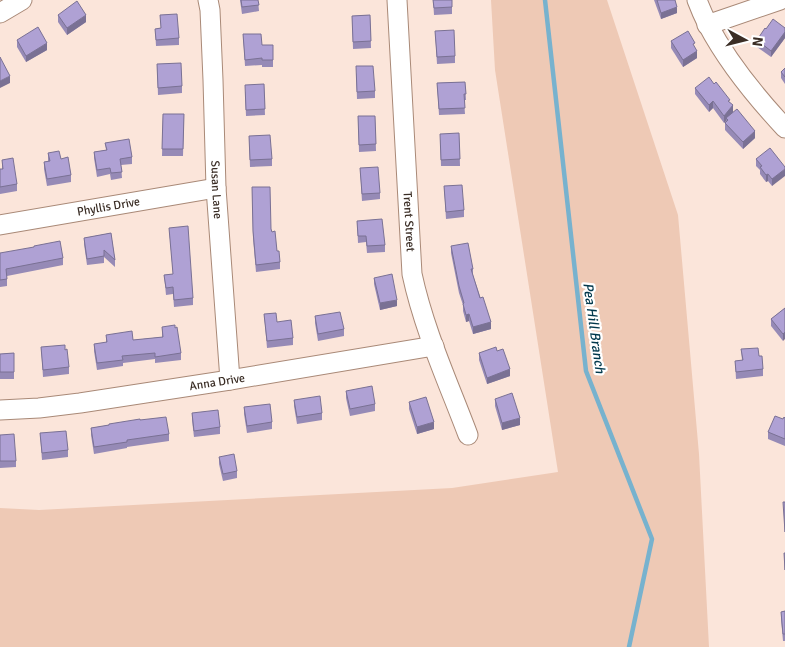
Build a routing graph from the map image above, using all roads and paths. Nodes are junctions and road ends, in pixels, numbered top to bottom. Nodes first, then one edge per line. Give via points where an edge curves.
1 (22, 0) edge
2 (208, 0) edge
3 (397, 0) edge
4 (697, 0) edge
5 (780, 0) edge
6 (0, 13) edge
7 (708, 24) junction
8 (785, 128) edge
9 (216, 188) junction
10 (0, 225) edge
11 (434, 346) junction
12 (230, 380) junction
13 (0, 410) edge
14 (468, 435) dead end

1 - 6 street
2 - 9 street, Susan Lane
3 - 11 street, Trent Street via 412,274 417,300
4 - 7 street
5 - 7 street
7 - 8 street via 728,59
9 - 10 street, Phyllis Drive
9 - 12 street, Susan Lane
11 - 12 street, Anna Drive
11 - 14 street, Trent Street
12 - 13 street, Anna Drive via 80,403

